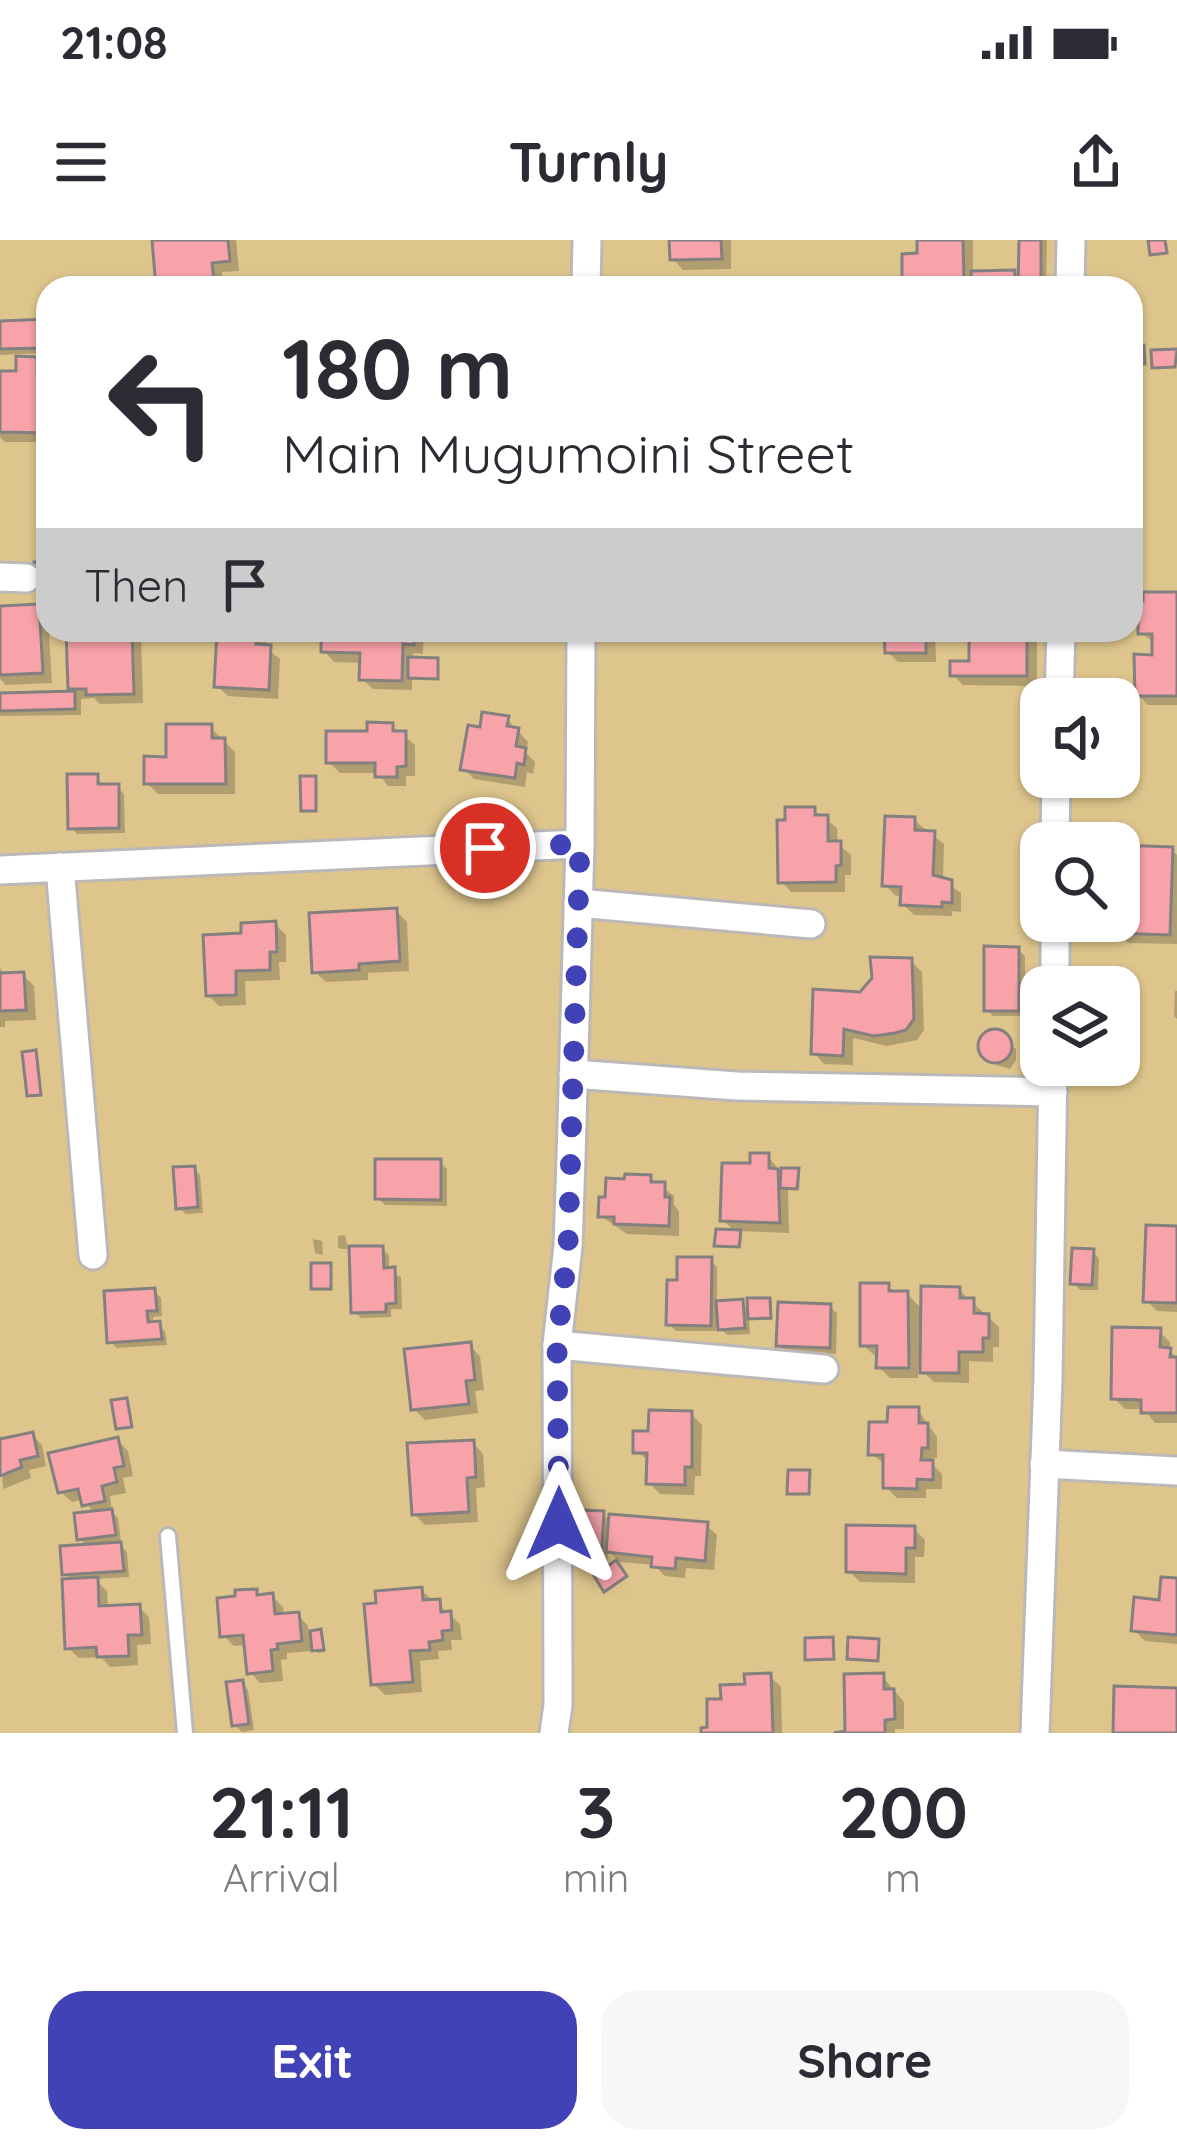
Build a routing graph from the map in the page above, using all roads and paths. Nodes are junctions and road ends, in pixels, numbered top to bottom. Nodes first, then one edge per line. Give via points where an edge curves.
1 (587, 240) edge
2 (1071, 240) edge
3 (586, 276) edge
4 (1070, 276) edge
5 (581, 642) edge
6 (1061, 642) edge
7 (1060, 678) edge
8 (580, 844) junction
9 (60, 867) junction
10 (0, 870) edge
11 (578, 903) junction
12 (812, 924) dead end
13 (573, 1074) junction
14 (1020, 1080) edge
15 (1053, 1086) edge
16 (93, 1255) dead end
17 (557, 1345) junction
18 (824, 1369) dead end
19 (1044, 1464) junction
20 (1177, 1471) edge
21 (168, 1536) dead end
22 (184, 1733) edge
23 (554, 1733) edge
24 (1035, 1733) edge

1 - 3 street
2 - 4 street
5 - 8 street
6 - 7 street
8 - 9 street
8 - 11 street
9 - 10 street
9 - 16 street
11 - 12 street
11 - 13 street
13 - 14 street via 737,1086
13 - 17 street
15 - 19 street
17 - 18 street
17 - 23 street
19 - 20 street
19 - 24 street
21 - 22 lane

